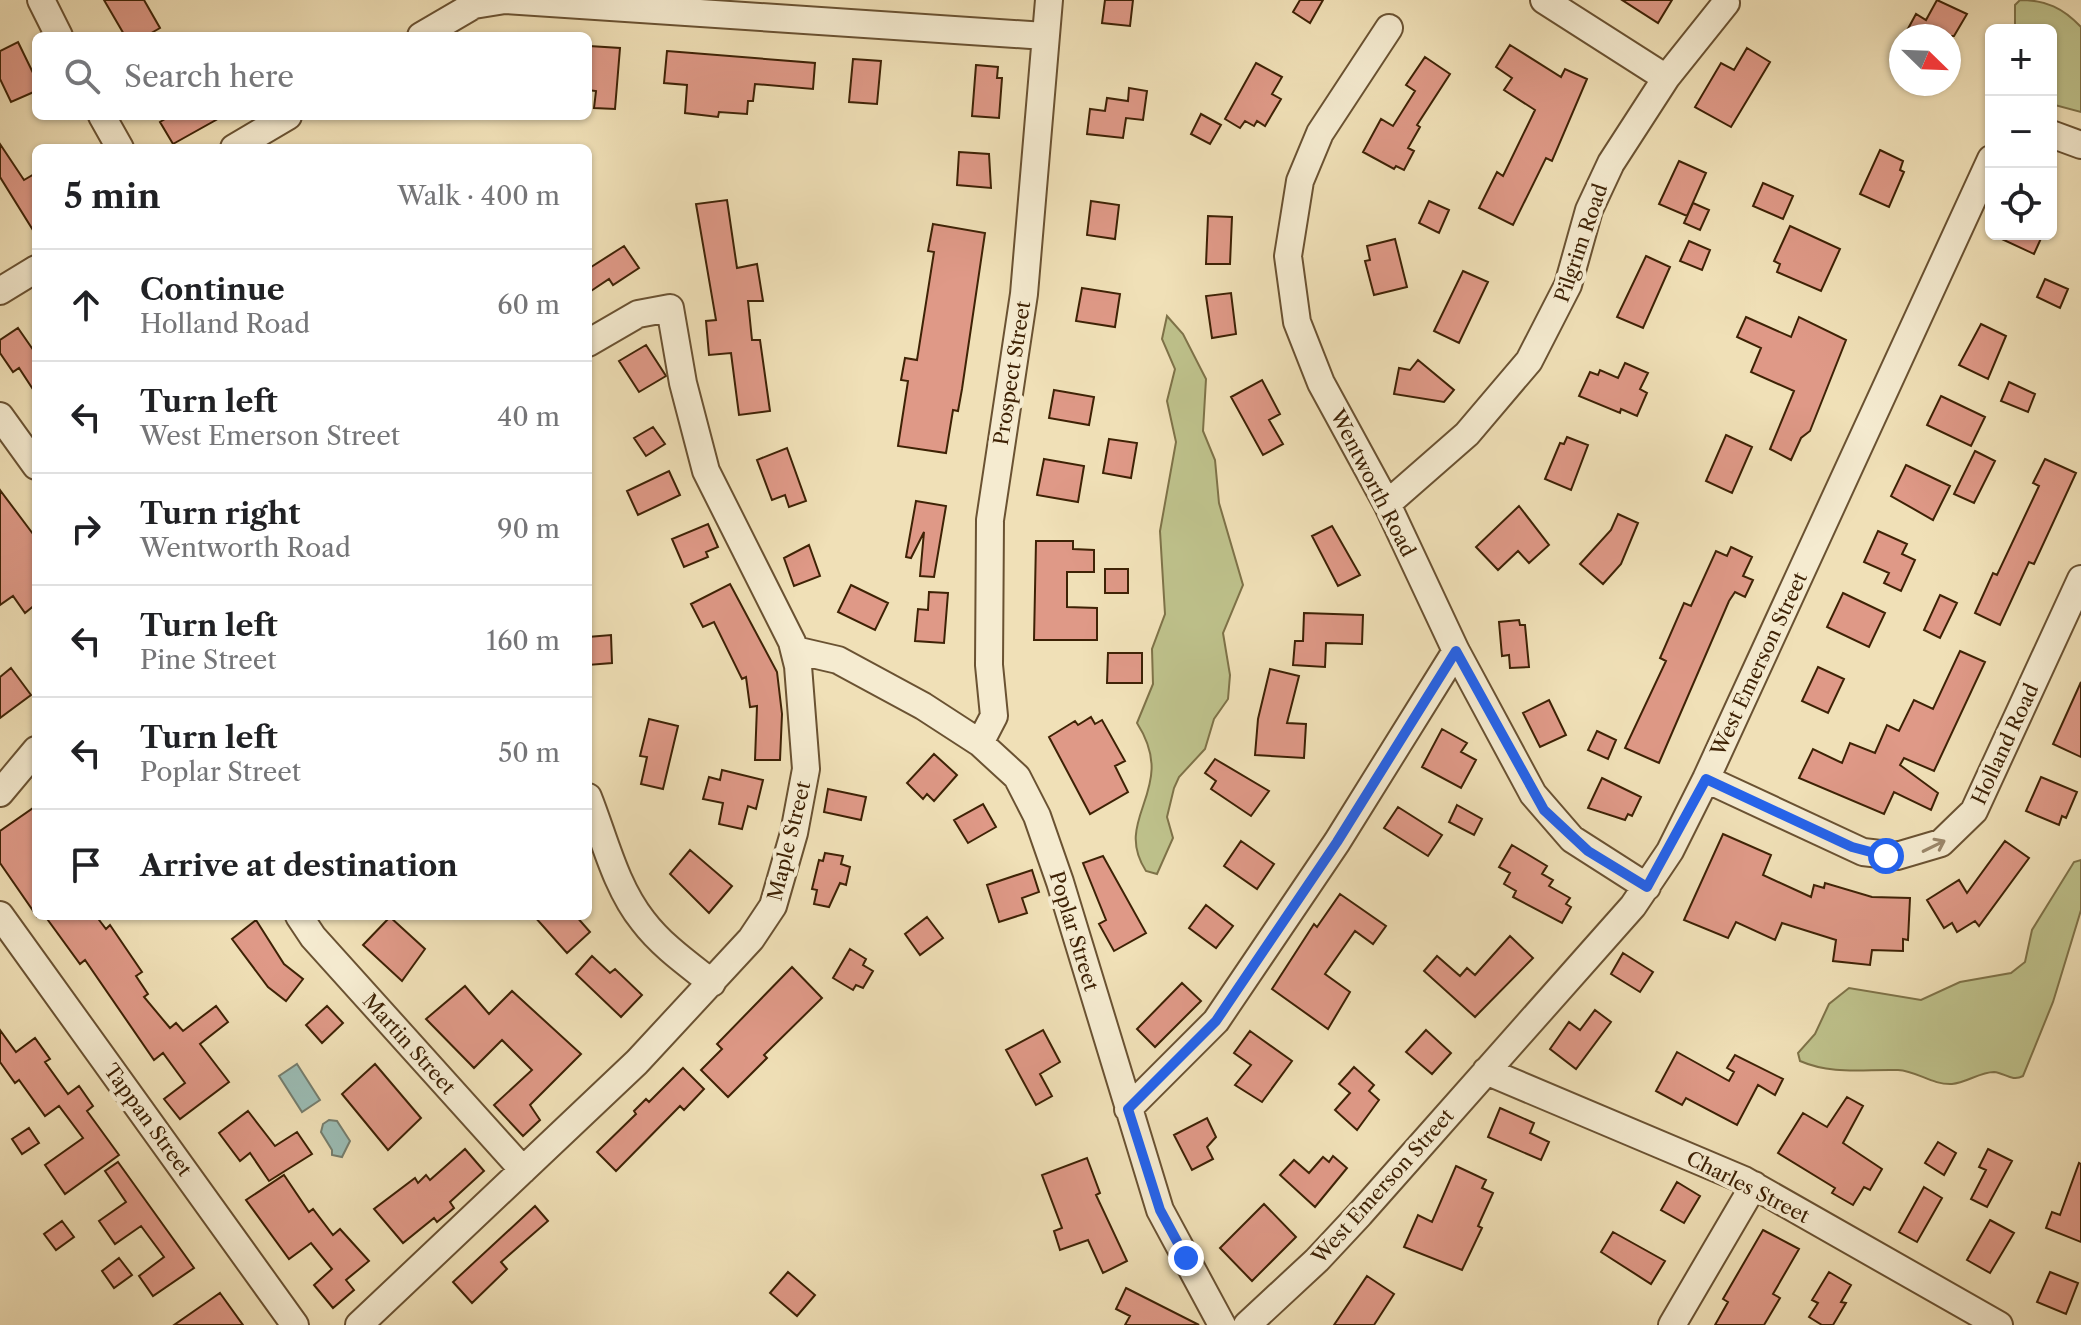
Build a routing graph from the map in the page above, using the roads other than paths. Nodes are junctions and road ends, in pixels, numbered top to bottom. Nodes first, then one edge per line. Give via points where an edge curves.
1 (41, 0) edge
2 (1049, 0) edge
3 (1544, 0) edge
4 (1726, 3) dead end
5 (1389, 28) dead end
6 (57, 32) edge
7 (428, 32) edge
8 (1045, 36) junction
9 (1666, 78) junction
10 (104, 120) edge
11 (281, 120) edge
12 (2057, 136) edge
13 (118, 144) edge
14 (241, 144) edge
15 (2081, 145) edge
16 (1987, 168) edge
17 (32, 271) edge
18 (0, 291) edge
19 (592, 341) edge
20 (0, 416) edge
21 (32, 460) edge
22 (1387, 504) junction
23 (2081, 579) edge
24 (795, 650) junction
25 (1456, 651) junction
26 (980, 743) junction
27 (32, 755) edge
28 (1706, 779) junction
29 (0, 793) edge
30 (592, 807) edge
31 (1647, 887) junction
32 (0, 915) edge
33 (302, 920) edge
34 (712, 983) junction
35 (1486, 1071) junction
36 (1128, 1109) junction
37 (523, 1170) junction
38 (1754, 1185) junction
39 (1970, 1318) edge
40 (295, 1325) edge
41 (359, 1325) edge
42 (1222, 1325) edge
43 (1247, 1325) edge
44 (1672, 1325) edge
45 (1999, 1325) edge

1 - 6 street
2 - 8 street, Prospect Street
3 - 9 street
4 - 9 street, Pilgrim Road
5 - 22 street, Wentworth Road via 1313,148 1296,198 1288,256 1293,305 1310,360
7 - 8 street via 474,5 505,0
8 - 26 street, Prospect Street via 1024,294 990,520 994,716
9 - 22 street, Pilgrim Road via 1601,182 1574,269 1536,351 1467,434
10 - 13 street
11 - 14 street
12 - 15 street
16 - 28 street, West Emerson Street
17 - 18 street
19 - 24 street, Maple Street via 638,314 670,308 706,471
20 - 21 street
22 - 25 street, Wentworth Road
28 -> 23 street, Holland Road via 1863,852 1908,855 1941,843 1974,811
24 - 26 street, Poplar Street via 828,656 865,673
24 - 34 street, Maple Street via 806,769 794,833 769,916
25 - 31 street, Wentworth Road via 1544,810 1588,851
25 - 36 street via 1337,842 1216,1021
26 - 36 street, Poplar Street via 1017,777 1037,816
27 - 29 street
28 - 31 street, West Emerson Street
30 - 34 street via 636,913 663,944
31 - 35 street, West Emerson Street
32 - 40 street, Tappan Street
33 - 37 street, Martin Street
34 - 37 street, Maple Street
35 - 38 street, Charles Street
35 - 43 street, West Emerson Street via 1339,1237
36 - 42 street, Poplar Street via 1163,1217
37 - 41 street, Maple Street
38 - 39 street, Charles Street
38 - 44 street
39 - 45 street, Charles Street

